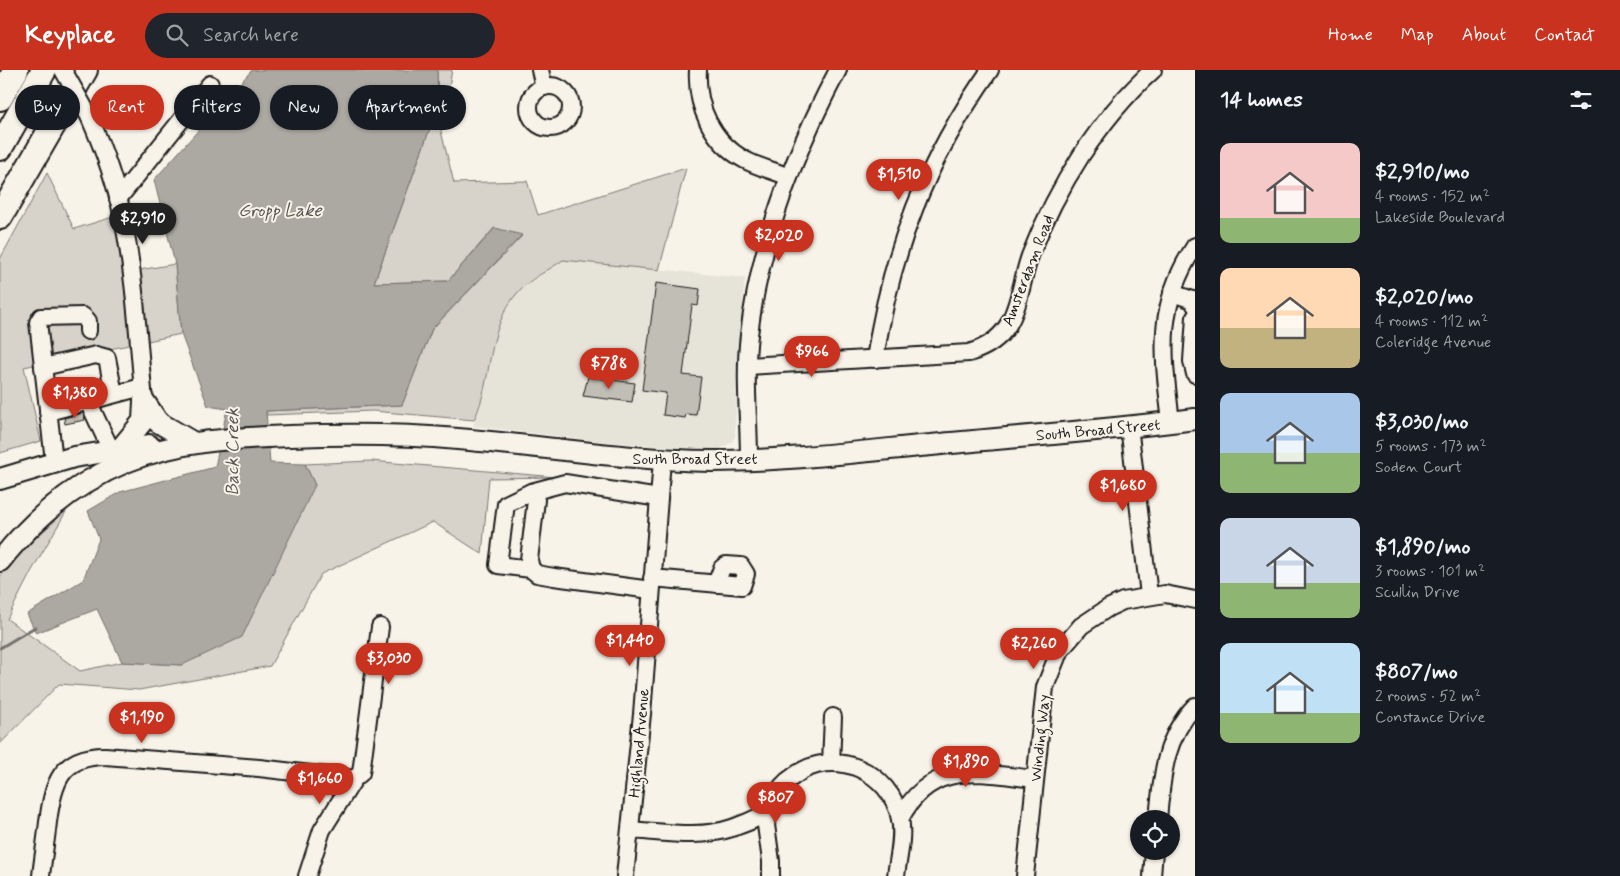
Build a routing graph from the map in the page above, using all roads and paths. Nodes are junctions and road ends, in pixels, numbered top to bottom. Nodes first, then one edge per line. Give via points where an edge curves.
1 (16, 70) edge
2 (44, 70) edge
3 (63, 70) edge
4 (85, 70) edge
5 (540, 70) edge
6 (698, 70) edge
7 (838, 70) edge
8 (990, 70) edge
9 (1153, 70) edge
10 (210, 84) dead end
11 (544, 87) dead end
12 (0, 98) edge
13 (0, 148) edge
14 (788, 177) junction
15 (118, 199) junction
16 (0, 217) edge
17 (1193, 254) edge
18 (1172, 292) junction
19 (1195, 305) edge
20 (1195, 317) edge
21 (88, 331) dead end
22 (875, 359) junction
23 (747, 366) junction
24 (43, 367) junction
25 (1195, 374) edge
26 (114, 394) junction
27 (143, 394) junction
28 (88, 401) junction
29 (48, 412) junction
30 (1195, 419) edge
31 (1171, 422) junction
32 (1129, 426) junction
33 (199, 442) junction
34 (116, 449) junction
35 (74, 457) junction
36 (662, 460) junction
37 (749, 460) junction
38 (54, 461) junction
39 (0, 470) edge
40 (0, 479) edge
41 (531, 492) junction
42 (659, 498) junction
43 (0, 561) edge
44 (531, 569) junction
45 (652, 584) junction
46 (716, 584) dead end
47 (1148, 595) junction
48 (1195, 600) edge
49 (380, 627) dead end
50 (1195, 706) edge
51 (833, 717) dead end
52 (831, 763) junction
53 (354, 779) junction
54 (1035, 779) junction
55 (769, 810) junction
56 (1159, 810) edge
57 (900, 819) junction
58 (630, 830) junction
59 (1153, 860) edge
60 (41, 876) edge
61 (307, 876) edge
62 (625, 876) edge
63 (771, 876) edge
64 (896, 876) edge
65 (1024, 876) edge
66 (1152, 876) edge

1 - 12 highway
2 - 13 highway
3 - 15 street, bridge via 89,116
4 - 16 highway
5 - 11 street
6 - 14 street via 699,98 704,114 721,141 747,161
7 - 14 street
8 - 22 street via 956,121 913,207 889,282
9 - 22 street, Amsterdam Road via 1099,130 1062,188 1039,234 1014,312 1002,334 981,349 968,353
10 - 15 street
14 - 23 street via 768,239 757,288
15 - 27 street via 127,242
17 - 18 street
18 - 19 street via 1193,300
18 - 31 street via 1163,340
20 - 25 street via 1192,361
21 - 24 street via 88,321 83,316 41,317 38,322
22 - 23 street, Amsterdam Road
23 - 37 street
24 - 26 street via 96,356 107,358
24 - 29 street
26 - 27 street
26 - 28 street
27 - 33 main road via 158,422
27 - 34 main road via 143,421
28 - 29 street
28 - 34 street
29 - 38 street
30 - 31 main road, South Broad Street
31 - 32 main road, South Broad Street
32 - 37 main road, South Broad Street
32 - 47 street
33 - 34 main road, South Broad Street
33 - 36 main road, South Broad Street via 283,436 383,435 456,439
33 - 43 main road, South Broad Street via 125,462 83,484 32,523
34 - 35 main road, South Broad Street
35 - 38 main road
35 - 40 main road, South Broad Street
36 - 37 main road, South Broad Street
36 - 42 street, Highland Avenue
38 - 39 main road
41 - 42 street via 565,483
41 - 44 street via 536,500 529,560
41 - 44 street via 506,504 498,565
42 - 45 street, Highland Avenue
44 - 45 street via 554,578
45 - 46 street
45 - 58 street, Highland Avenue
47 - 48 street, Winding Way via 1174,595
47 - 54 street, Winding Way via 1123,601 1095,615 1059,652 1044,688
49 - 53 street via 367,739 361,774
50 - 56 street via 1178,728 1164,761
51 - 52 street
52 - 55 street via 812,766 794,776 775,797
52 - 57 street via 858,767 881,782 896,805
53 - 60 street via 105,756 82,759 60,775 51,794
53 - 61 street via 322,830
54 - 57 street via 970,772 953,774 916,795
54 - 65 street, Winding Way
55 - 58 street via 749,821 715,832
55 - 63 street via 766,839
57 - 64 street
58 - 62 street, Highland Avenue
59 - 66 street

